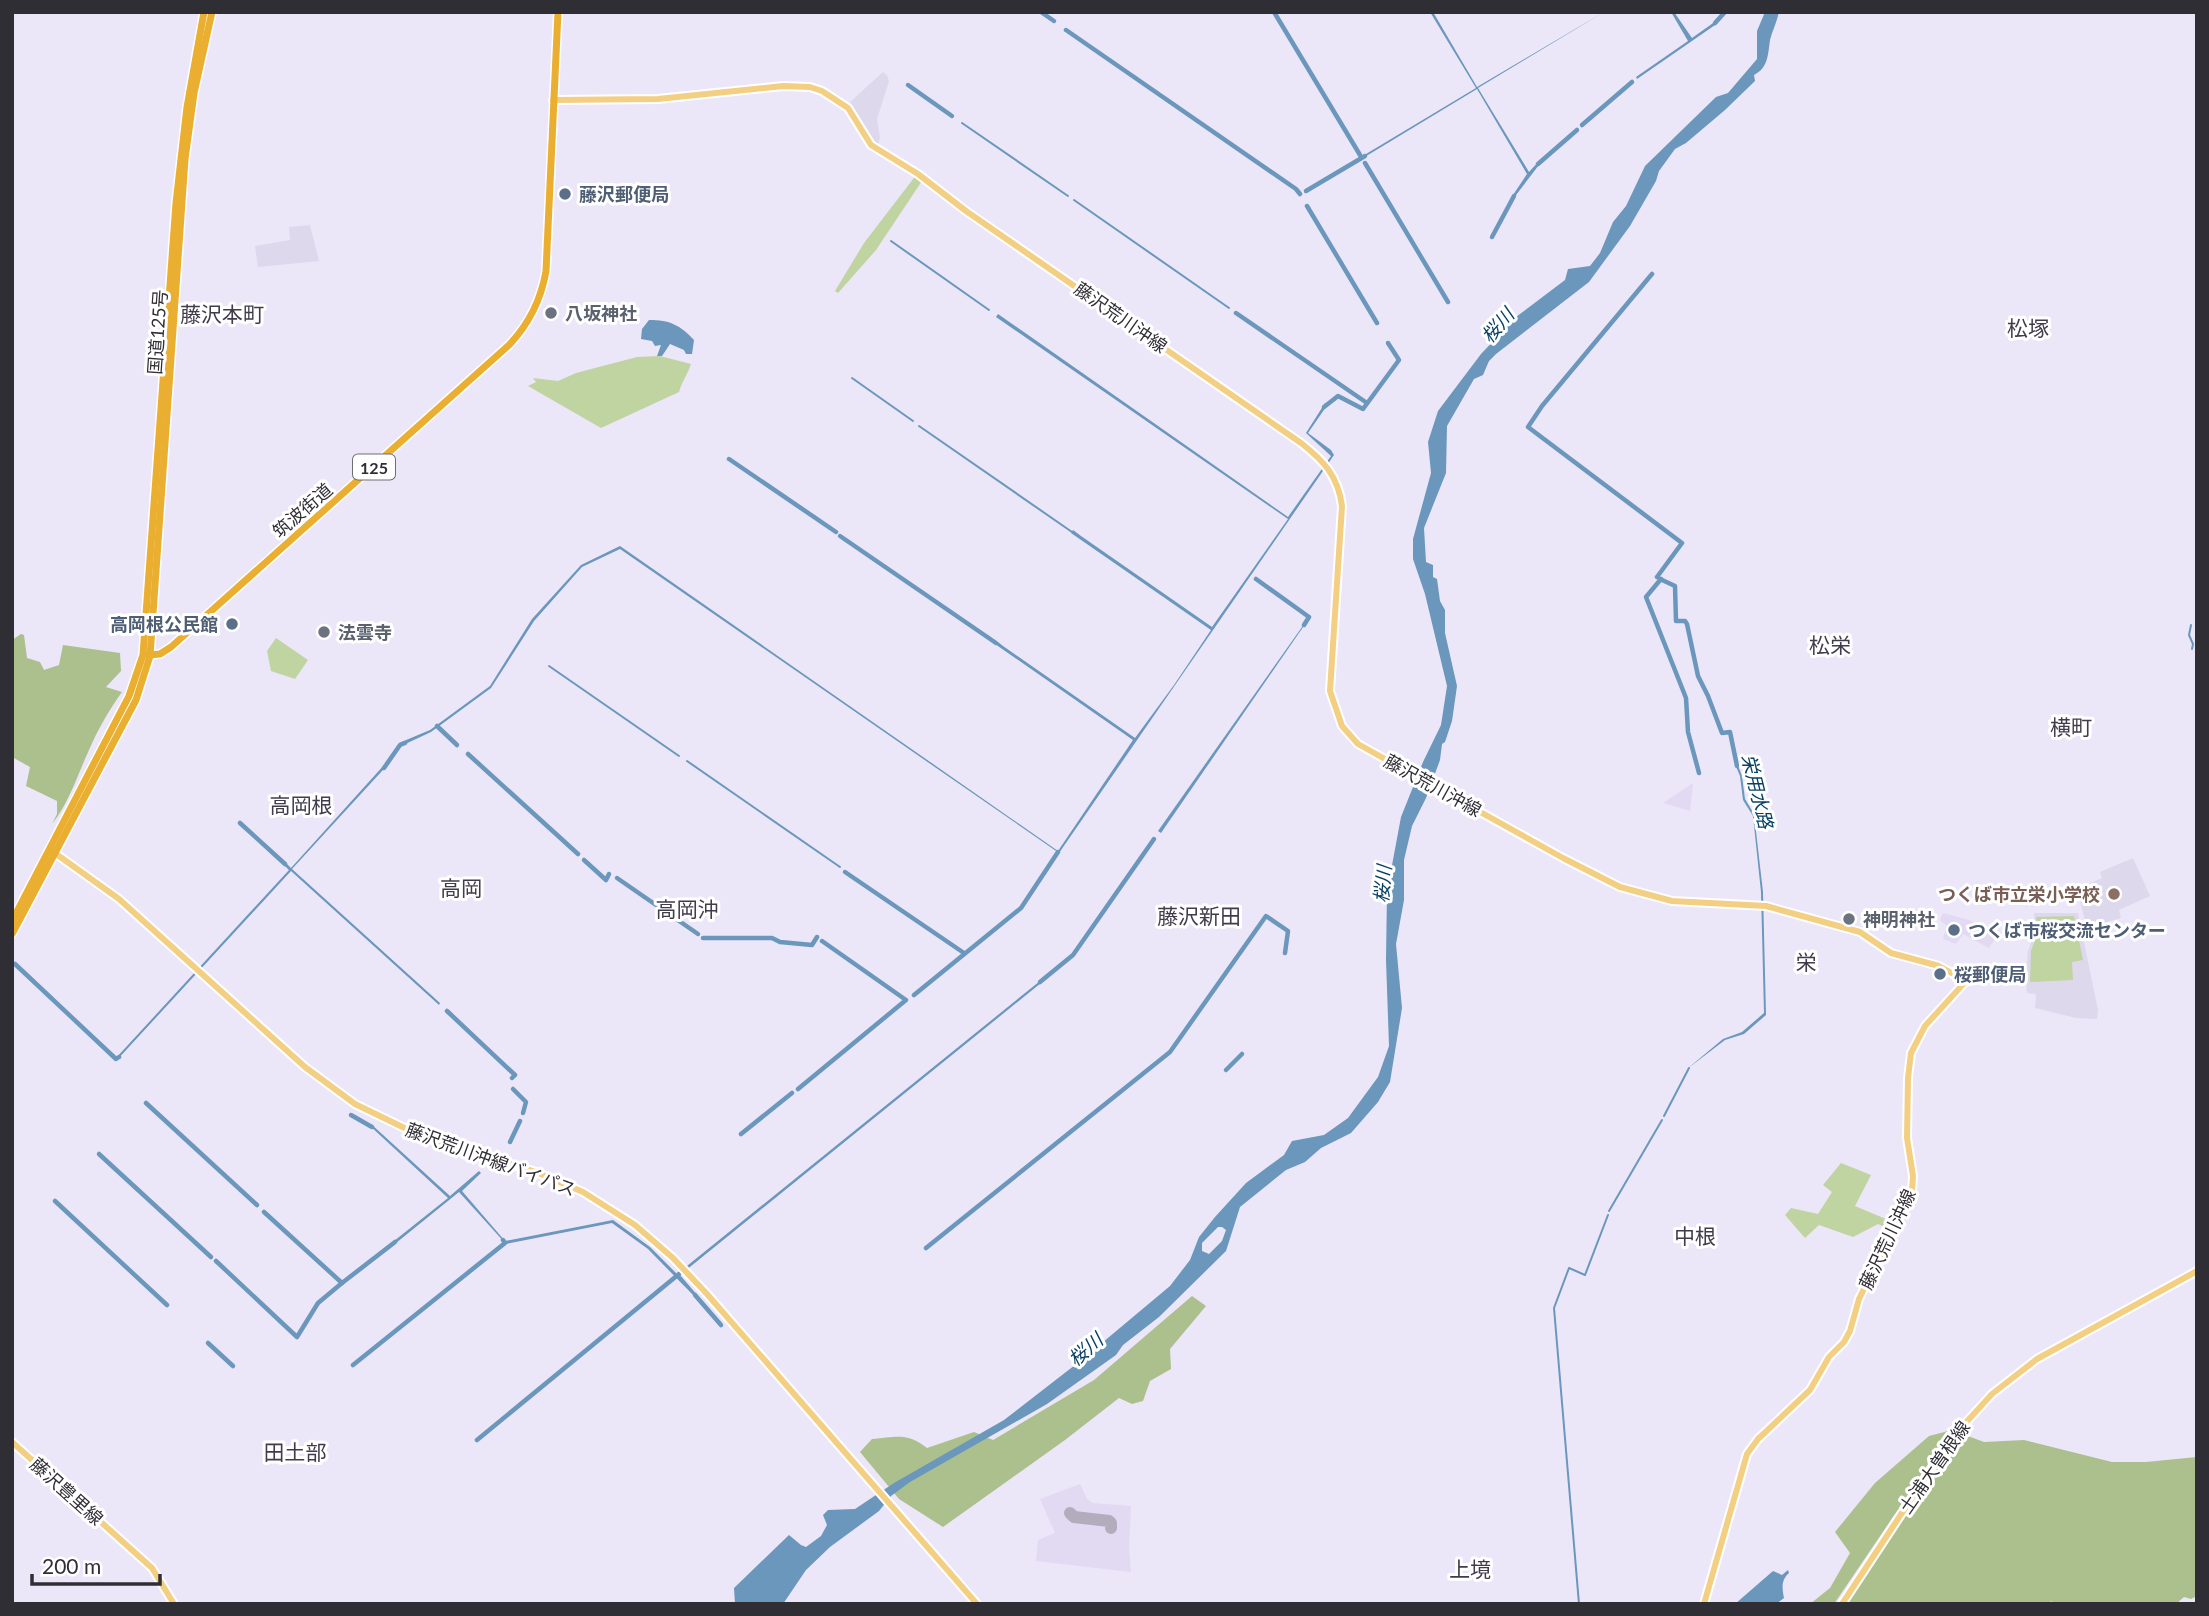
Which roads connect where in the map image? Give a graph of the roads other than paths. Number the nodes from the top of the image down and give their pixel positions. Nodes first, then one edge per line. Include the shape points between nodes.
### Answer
1 (205, 12) edge
2 (212, 12) edge
3 (558, 12) edge
4 (553, 100) junction
5 (147, 655) junction
6 (53, 851) junction
7 (12, 921) edge
8 (12, 934) edge
9 (2197, 1271) edge
10 (12, 1442) edge
11 (174, 1604) edge
12 (977, 1604) edge
13 (1704, 1604) edge
14 (1842, 1604) edge

1 - 5 highway, 国道125号 via 188,96 177,194
2 - 5 highway, 国道125号 via 185,159
3 - 4 highway, 筑波街道 / 125
4 - 5 highway, 筑波街道 / 125 via 545,271 541,294 523,329 172,647
4 - 13 main road, 藤沢荒川沖線 via 658,99 799,85 822,91 851,111 871,145 1310,450 1330,470 1342,506 1330,691 1349,735 1380,757 1620,887 1672,901 1766,906 1860,932 1891,953 1939,966 1966,981 1925,1026 1910,1053 1910,1195 1859,1299 1846,1339 1805,1397 1746,1454
5 - 6 highway via 136,700
6 - 7 highway
6 - 8 highway
6 - 12 main road, 藤沢荒川沖線バイパス via 119,899 305,1067 355,1104 419,1135 569,1186 635,1225 686,1271
9 - 14 main road, 土浦大曽根線 via 2038,1359 1992,1394 1950,1440
10 - 11 main road, 藤沢豊里線 via 152,1568

